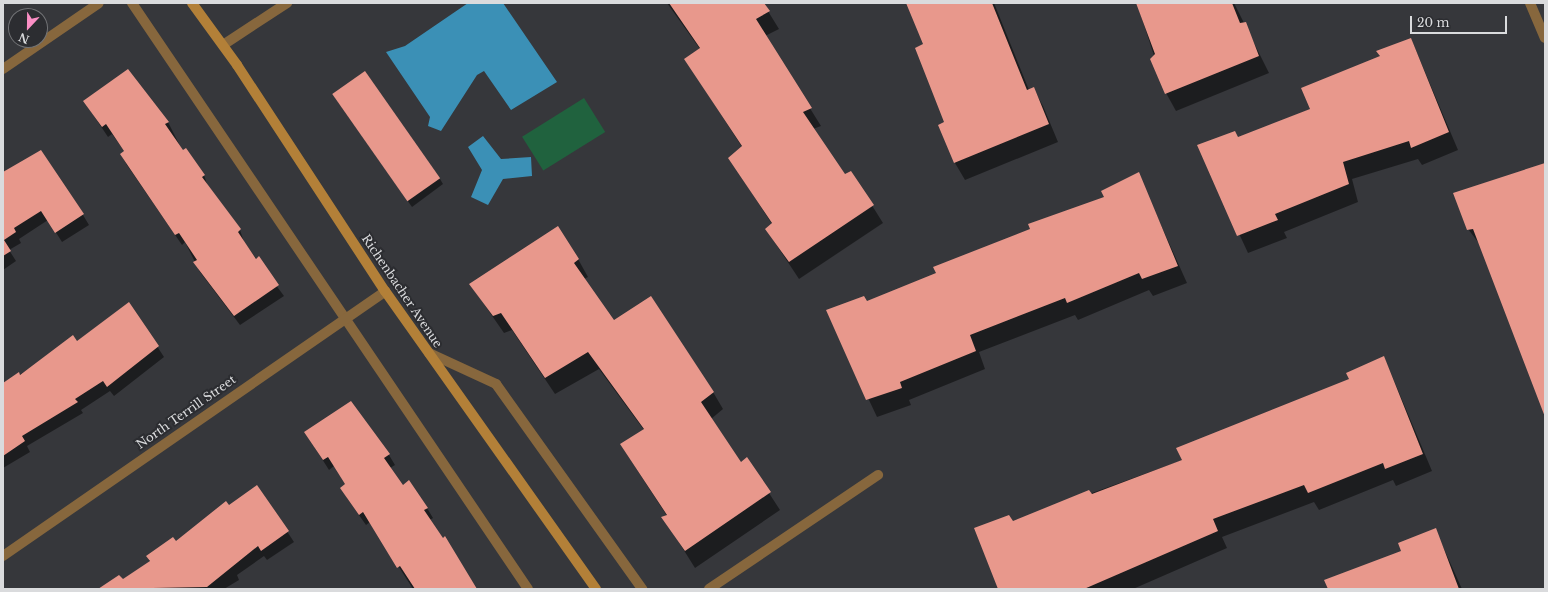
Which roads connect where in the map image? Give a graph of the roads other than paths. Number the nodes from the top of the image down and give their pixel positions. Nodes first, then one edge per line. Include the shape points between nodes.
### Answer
1 (99, 3) edge
2 (132, 3) edge
3 (192, 3) edge
4 (287, 3) edge
5 (1530, 3) edge
6 (1545, 38) edge
7 (223, 45) junction
8 (3, 69) edge
9 (385, 291) junction
10 (344, 318) junction
11 (429, 353) junction
12 (878, 475) dead end
13 (3, 556) edge
14 (528, 589) edge
15 (596, 589) edge
16 (642, 589) edge
17 (709, 589) edge

1 - 8 street
2 - 10 street
3 - 7 street, Richenbacher Avenue
4 - 7 street
5 - 6 street
7 - 9 street, Richenbacher Avenue
9 - 10 street, North Terrill Street
9 - 11 street, Richenbacher Avenue
10 - 13 street, North Terrill Street
10 - 14 street
11 - 15 street, Richenbacher Avenue
11 - 16 street via 496,384
12 - 17 street

